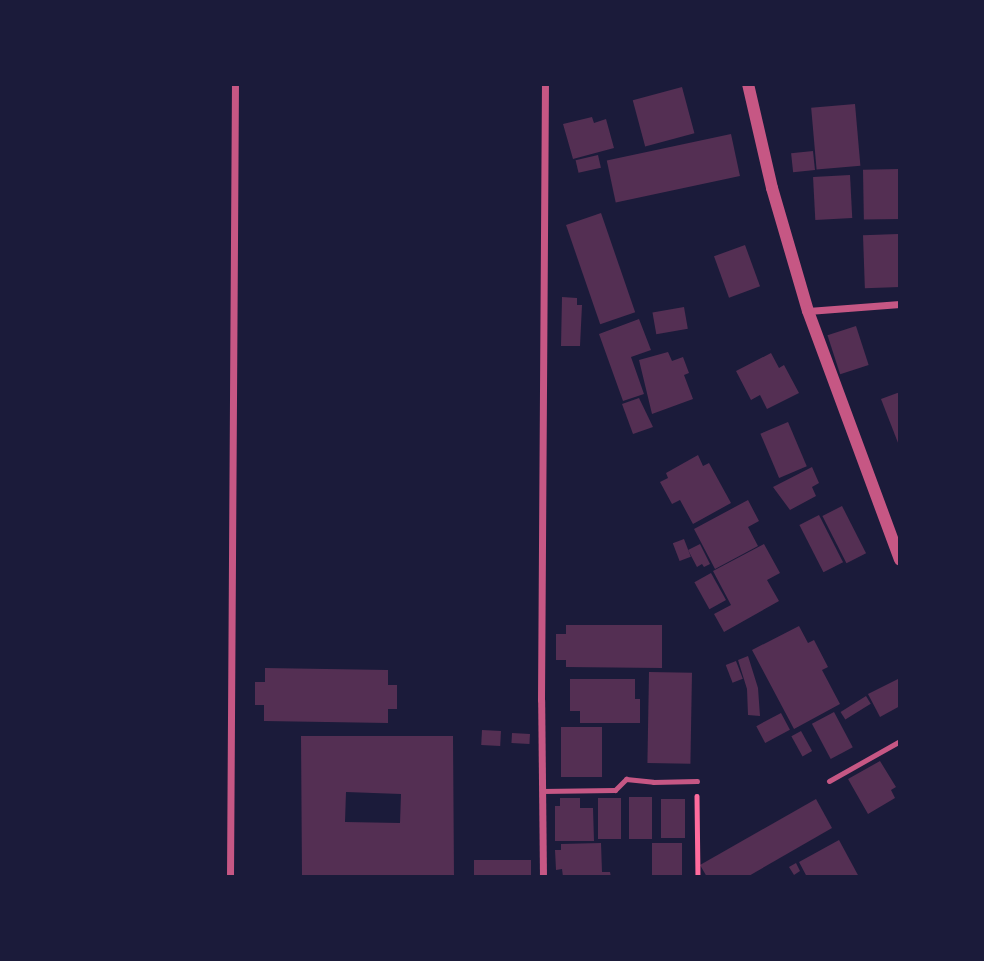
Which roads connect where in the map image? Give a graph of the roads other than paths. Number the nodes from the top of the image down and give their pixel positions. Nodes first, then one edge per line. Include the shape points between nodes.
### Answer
1 (235, 84) edge
2 (544, 84) edge
3 (748, 84) edge
4 (900, 304) edge
5 (808, 311) junction
6 (900, 560) edge
7 (900, 741) edge
8 (829, 780) dead end
9 (697, 781) road end
10 (542, 791) junction
11 (230, 877) edge
12 (543, 877) edge

1 - 11 street
2 - 10 street
3 - 5 street
4 - 5 street
5 - 6 street
7 - 8 lane
9 - 10 lane via 626,779 615,790
10 - 12 street

